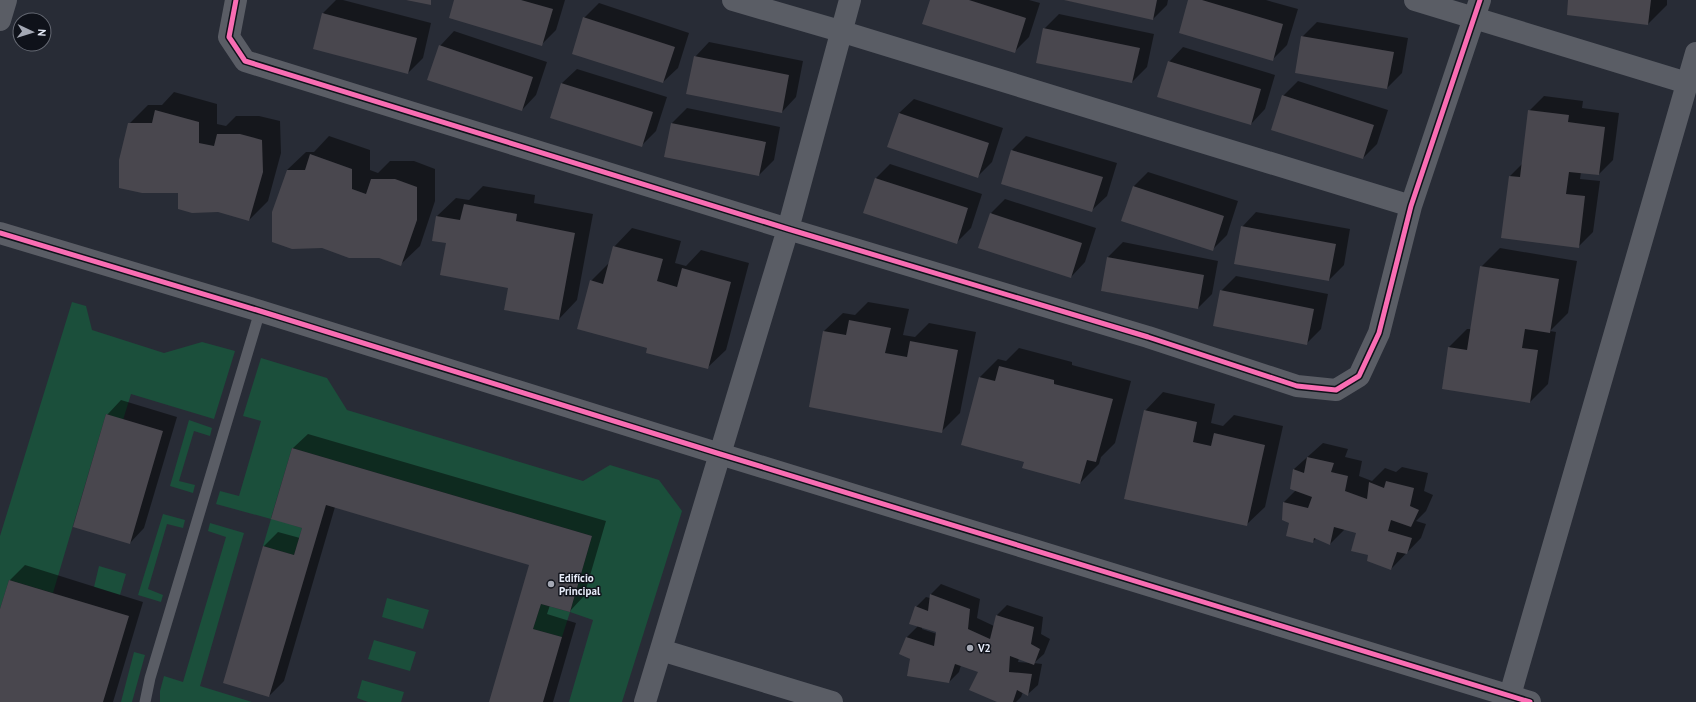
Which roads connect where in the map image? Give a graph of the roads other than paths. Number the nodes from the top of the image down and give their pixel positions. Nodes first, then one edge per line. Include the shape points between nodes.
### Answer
1 (6, 0) edge
2 (236, 0) edge
3 (733, 0) edge
4 (850, 0) edge
5 (1415, 0) edge
6 (1477, 9) edge
7 (0, 20) edge
8 (840, 31) junction
9 (1696, 53) edge
10 (1687, 84) junction
11 (1411, 206) junction
12 (788, 229) junction
13 (0, 233) edge
14 (260, 310) junction
15 (720, 454) junction
16 (661, 650) junction
17 (1516, 700) edge
18 (145, 702) edge
19 (645, 702) edge
20 (832, 702) edge

1 - 7 street
2 - 12 street via 229,37 245,62
3 - 8 street
4 - 8 street
5 - 6 street
6 - 10 street
6 - 11 street
8 - 11 street
8 - 12 street
9 - 10 street
10 - 17 street
11 - 12 street via 1379,333 1359,376 1336,390 1297,386 1148,337
12 - 15 street
13 - 14 street
14 - 15 street
14 - 18 lane
15 - 16 street
15 - 17 street
16 - 19 street
16 - 20 street

